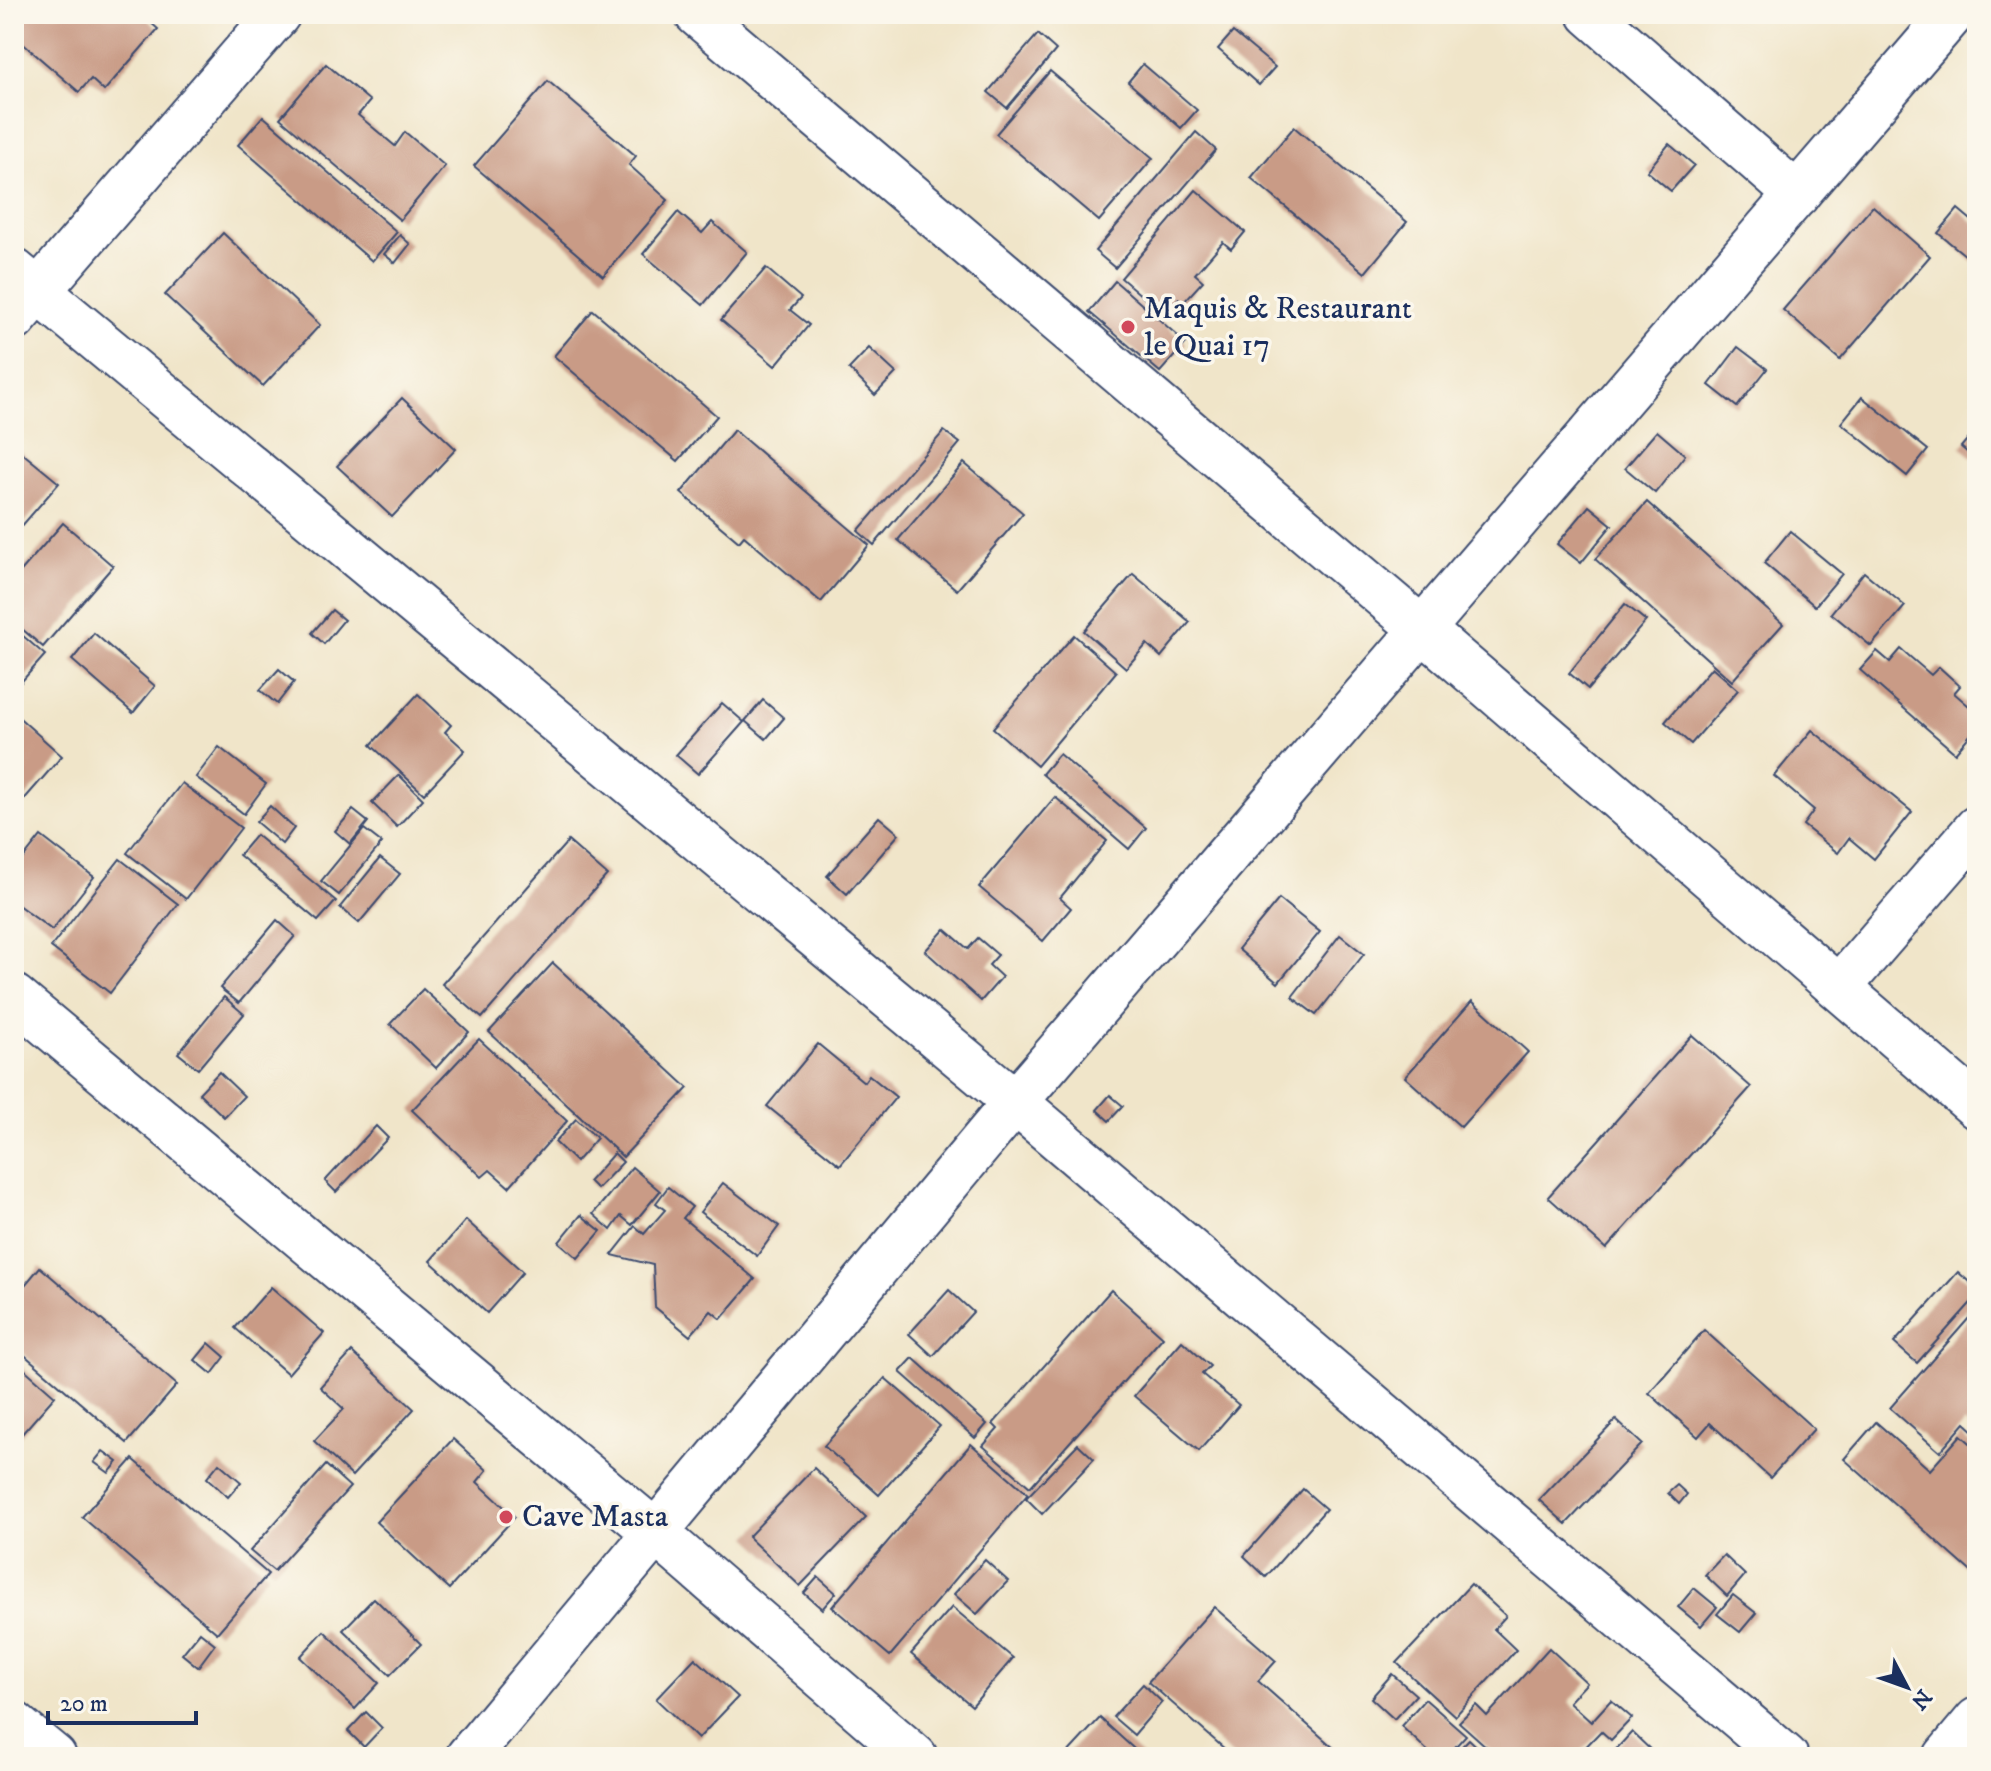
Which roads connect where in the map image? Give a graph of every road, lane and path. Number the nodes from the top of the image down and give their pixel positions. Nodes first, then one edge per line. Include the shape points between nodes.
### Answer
1 (278, 14) edge
2 (697, 14) edge
3 (1590, 14) edge
4 (1952, 14) edge
5 (1797, 195) junction
6 (22, 294) edge
7 (1423, 630) junction
8 (1977, 828) edge
9 (1840, 986) junction
10 (14, 997) edge
11 (1015, 1102) junction
12 (1977, 1107) edge
13 (656, 1533) junction
14 (1977, 1720) edge
15 (14, 1724) edge
16 (54, 1757) edge
17 (468, 1757) edge
18 (915, 1757) edge
19 (1786, 1757) edge
20 (1946, 1757) edge

1 - 6 street
2 - 7 street
3 - 5 street
4 - 5 street
5 - 7 street
6 - 11 street
7 - 9 street
7 - 11 street
8 - 9 street
9 - 12 street
10 - 13 street
11 - 13 street
11 - 19 street
13 - 17 street
13 - 18 street
14 - 20 street
15 - 16 street

